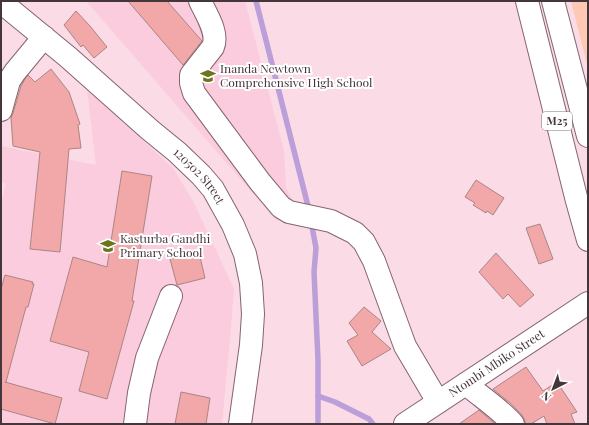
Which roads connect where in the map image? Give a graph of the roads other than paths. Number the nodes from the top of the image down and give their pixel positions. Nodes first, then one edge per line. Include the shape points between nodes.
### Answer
1 (200, 1) edge
2 (527, 1) edge
3 (553, 1) edge
4 (1, 2) edge
5 (44, 37) junction
6 (1, 110) edge
7 (588, 136) edge
8 (588, 240) edge
9 (171, 296) dead end
10 (588, 303) edge
11 (466, 384) junction
12 (438, 402) junction
13 (135, 424) edge
14 (240, 424) edge
15 (405, 424) edge
16 (513, 424) edge

1 - 12 street via 214,30 215,42 191,75 194,93 281,207 289,212 331,221 354,233 364,242 374,261 405,346
2 - 8 street, M25
3 - 7 street, M25
4 - 5 street, 120502 Street
5 - 6 street via 9,82
5 - 14 street, 120502 Street via 201,175 213,189 233,225 245,254 251,283 253,314
9 - 13 street via 147,358
10 - 11 street, Ntombi Mbiko Street
11 - 12 street, Ntombi Mbiko Street
11 - 16 street
12 - 15 street, Ntombi Mbiko Street

